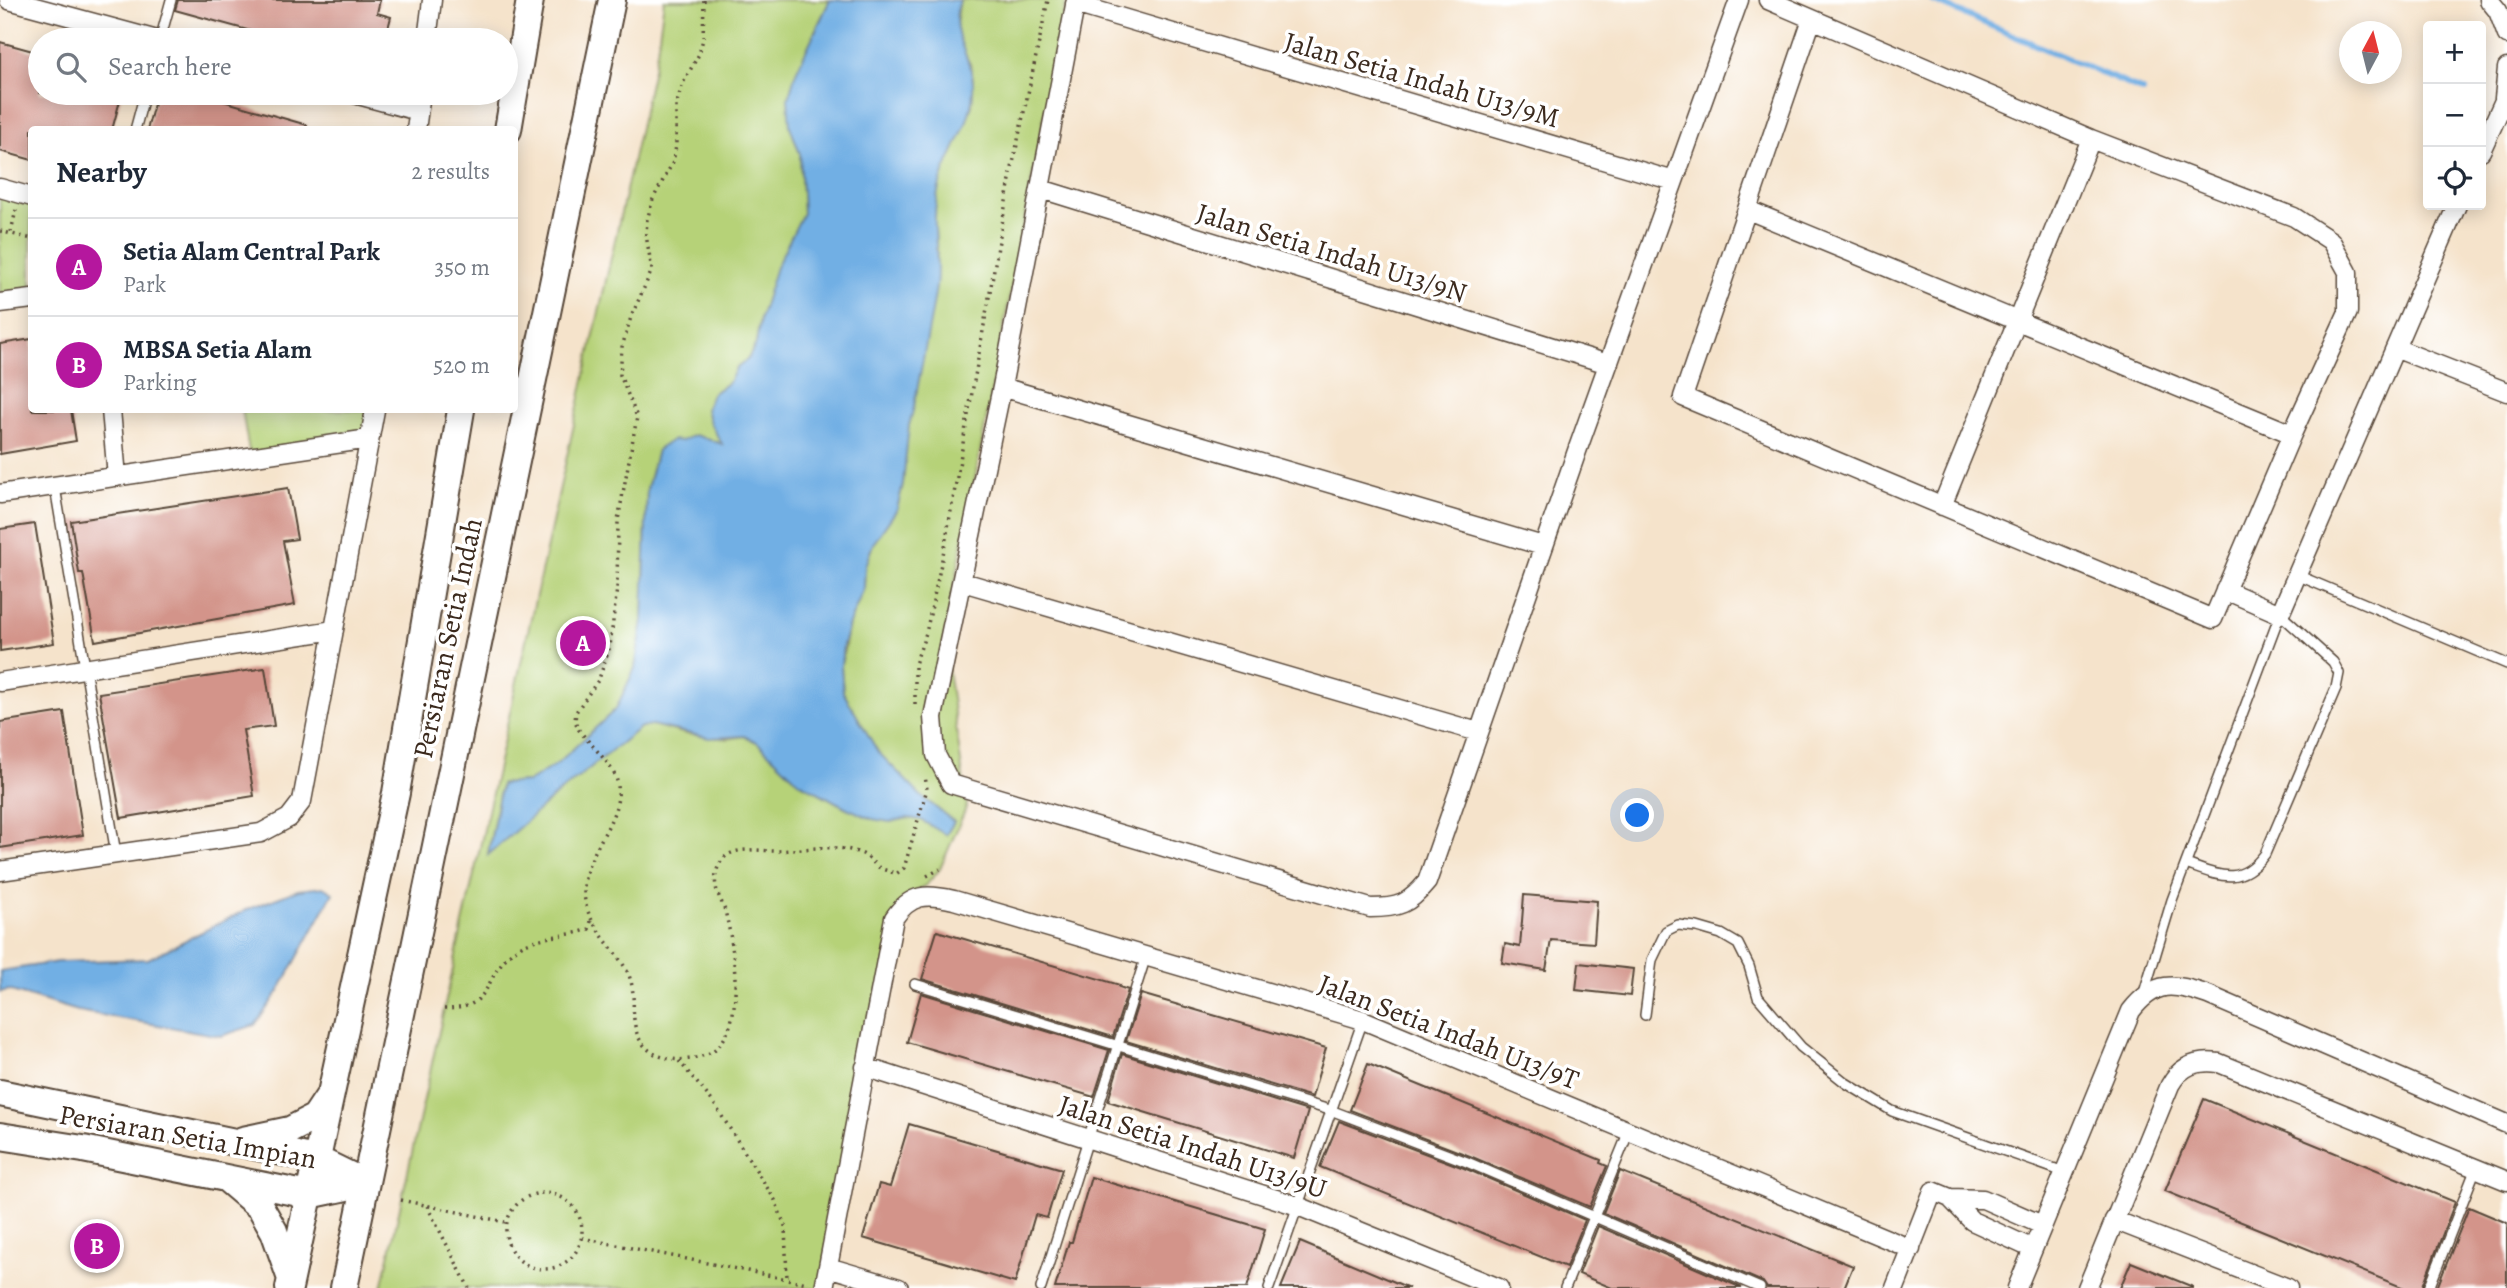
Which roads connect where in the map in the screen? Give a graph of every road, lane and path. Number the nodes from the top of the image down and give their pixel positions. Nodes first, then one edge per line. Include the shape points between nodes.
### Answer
1 (9, 0) edge
2 (171, 0) edge
3 (432, 0) edge
4 (530, 0) edge
5 (612, 0) edge
6 (705, 0) edge
7 (1048, 0) edge
8 (1739, 0) edge
9 (1768, 0) edge
10 (2489, 0) edge
11 (1076, 2) edge
12 (1812, 19) junction
13 (113, 28) edge
14 (162, 28) edge
15 (428, 28) edge
16 (2507, 35) edge
17 (2507, 68) edge
18 (518, 71) edge
19 (2506, 96) edge
20 (142, 105) edge
21 (396, 105) edge
22 (419, 105) edge
23 (512, 105) edge
24 (418, 111) junction
25 (136, 126) edge
26 (416, 126) edge
27 (509, 126) edge
28 (2091, 139) junction
29 (2483, 147) edge
30 (1674, 181) junction
31 (0, 188) edge
32 (1041, 189) junction
33 (28, 196) edge
34 (1748, 210) junction
35 (2456, 210) edge
36 (0, 231) edge
37 (28, 238) edge
38 (28, 300) edge
39 (0, 303) edge
40 (2017, 322) junction
41 (2395, 348) junction
42 (1608, 364) junction
43 (1002, 387) junction
44 (2507, 392) edge
45 (111, 413) edge
46 (374, 413) edge
47 (460, 413) edge
48 (2292, 434) junction
49 (369, 439) junction
50 (117, 477) junction
51 (55, 486) junction
52 (0, 494) edge
53 (1942, 506) junction
54 (1543, 546) junction
55 (2297, 575) junction
56 (963, 582) junction
57 (2225, 590) junction
58 (2280, 614) junction
59 (334, 631) junction
60 (2507, 664) edge
61 (86, 670) junction
62 (0, 682) edge
63 (915, 709) dead end
64 (1478, 732) junction
65 (923, 769) dead end
66 (116, 854) junction
67 (2186, 864) junction
68 (0, 871) edge
69 (591, 919) junction
70 (1146, 956) junction
71 (915, 984) dead end
72 (2143, 996) junction
73 (444, 1009) dead end
74 (1645, 1015) dead end
75 (1363, 1020) junction
76 (1118, 1045) junction
77 (679, 1061) junction
78 (865, 1068) junction
79 (0, 1093) edge
80 (330, 1093) junction
81 (1333, 1111) junction
82 (2507, 1124) edge
83 (1630, 1130) junction
84 (0, 1136) edge
85 (1088, 1138) junction
86 (231, 1142) junction
87 (316, 1159) junction
88 (2476, 1168) junction
89 (2064, 1172) junction
90 (225, 1178) junction
91 (2507, 1181) edge
92 (365, 1183) junction
93 (309, 1195) junction
94 (1950, 1198) junction
95 (401, 1200) dead end
96 (427, 1206) junction
97 (1298, 1206) junction
98 (1594, 1216) junction
99 (2114, 1220) junction
100 (506, 1222) junction
101 (2042, 1225) junction
102 (582, 1238) junction
103 (1911, 1249) junction
104 (2033, 1249) junction
105 (828, 1267) junction
106 (787, 1279) junction
107 (290, 1284) edge
108 (824, 1287) edge
109 (344, 1288) edge
110 (469, 1288) edge
111 (899, 1288) edge
112 (1041, 1288) edge
113 (1269, 1288) edge
114 (1499, 1288) edge
115 (1565, 1288) edge
116 (1760, 1288) edge
117 (1895, 1288) edge
118 (2017, 1288) edge
119 (2087, 1288) edge
120 (2288, 1288) edge
121 (2429, 1288) edge

1 - 13 street
2 - 14 lane
3 - 15 street
4 - 18 street
5 - 92 street, Persiaran Setia Indah
6 - 69 path via 699,54 676,105 673,162 647,220 652,270 622,346 620,375 637,417 618,520 610,646 599,679 576,712 579,730 617,780 612,816 589,864 584,886
7 - 63 path via 1012,168 944,550 915,664
8 - 30 street
9 - 12 street
10 - 16 street
11 - 30 street, Jalan Setia Indah U13/9M
11 - 32 street
12 - 28 street
12 - 34 street
17 - 19 street
19 - 29 street
20 - 25 lane
21 - 24 street
22 - 24 street
23 - 27 street
24 - 26 street
28 - 40 street
28 - 48 street via 2294,217 2330,241 2347,272 2348,312
30 - 42 street
31 - 33 street
32 - 42 street, Jalan Setia Indah U13/9N
32 - 43 street
34 - 40 street
34 - 53 street via 1683,397
35 - 41 street
36 - 37 path
38 - 39 street
40 - 48 street
40 - 53 street
41 - 44 street
41 - 55 street
42 - 54 street
43 - 54 street
43 - 56 street
45 - 50 street
46 - 49 street
47 - 80 street, Persiaran Setia Indah via 396,793
48 - 57 street
49 - 50 street
49 - 59 street
50 - 51 street
51 - 52 street
51 - 61 lane
53 - 57 street via 2213,619
54 - 64 street
55 - 58 street
55 - 60 lane
56 - 64 street
56 - 64 street via 933,717 936,755 951,784 1370,908 1392,908 1414,899 1427,882
57 - 58 street
58 - 67 lane
58 - 67 lane via 2333,662 2339,673 2336,688 2266,854 2254,869 2223,877
59 - 61 street
59 - 66 street via 302,801 289,818 261,833
61 - 62 street
61 - 66 lane
65 - 77 path via 928,789 904,867 896,874 879,868 863,853 845,849 744,850 725,857 715,873 731,938 735,993 731,1024 725,1041 710,1053
66 - 68 street
67 - 72 lane
69 - 73 path via 589,929 517,948 476,1003 463,1009
69 - 77 path via 634,986 638,1037 666,1059
70 - 75 street, Jalan Setia Indah U13/9T
70 - 76 lane
70 - 78 street, Jalan Setia Indah U13/9T via 954,900 933,895 915,898 894,918
71 - 76 lane
72 - 82 street via 2162,986 2196,991
72 - 89 street via 2131,1011
74 - 89 lane via 1652,960 1666,930 1678,925 1721,934 1738,944 1758,997 1801,1047 1846,1083 1892,1111
75 - 81 lane
75 - 83 street, Jalan Setia Indah U13/9T
76 - 81 lane
76 - 85 lane
77 - 106 path via 713,1102 775,1200 785,1226
78 - 85 street, Jalan Setia Indah U13/9U
78 - 105 street, Jalan Setia Indah U13/9T
79 - 86 street, Persiaran Setia Impian
80 - 86 street via 315,1117 290,1130
80 - 87 street, Persiaran Setia Indah
81 - 97 lane
81 - 98 lane
83 - 98 lane
83 - 103 street, Jalan Setia Indah U13/9T
84 - 90 street, Persiaran Setia Impian
85 - 97 street, Jalan Setia Indah U13/9U
85 - 112 lane
86 - 87 street, Persiaran Setia Impian
87 - 92 street, Persiaran Setia Impian
87 - 93 street, Persiaran Setia Indah
88 - 91 street
88 - 99 street via 2206,1061 2176,1074
88 - 121 lane
89 - 101 street
90 - 93 street, Persiaran Setia Impian
90 - 107 street via 261,1208 274,1231
92 - 93 street, Persiaran Setia Impian
92 - 109 street, Persiaran Setia Indah
93 - 107 street, Persiaran Setia Indah
94 - 101 street via 1983,1199
94 - 103 street via 1933,1191
94 - 104 street via 1972,1221
95 - 96 path
96 - 100 path
96 - 110 path
97 - 113 lane
97 - 114 street, Jalan Setia Indah U13/9U
98 - 115 lane
98 - 116 lane
99 - 119 street
99 - 120 street
100 - 102 path via 515,1204 532,1194 552,1193 570,1202 581,1218
100 - 102 path via 507,1242 517,1259 536,1269 556,1268 573,1256
101 - 104 street
102 - 106 path
103 - 117 street
104 - 118 street
105 - 108 street, Jalan Setia Indah U13/9T
105 - 111 street
106 - 108 path

